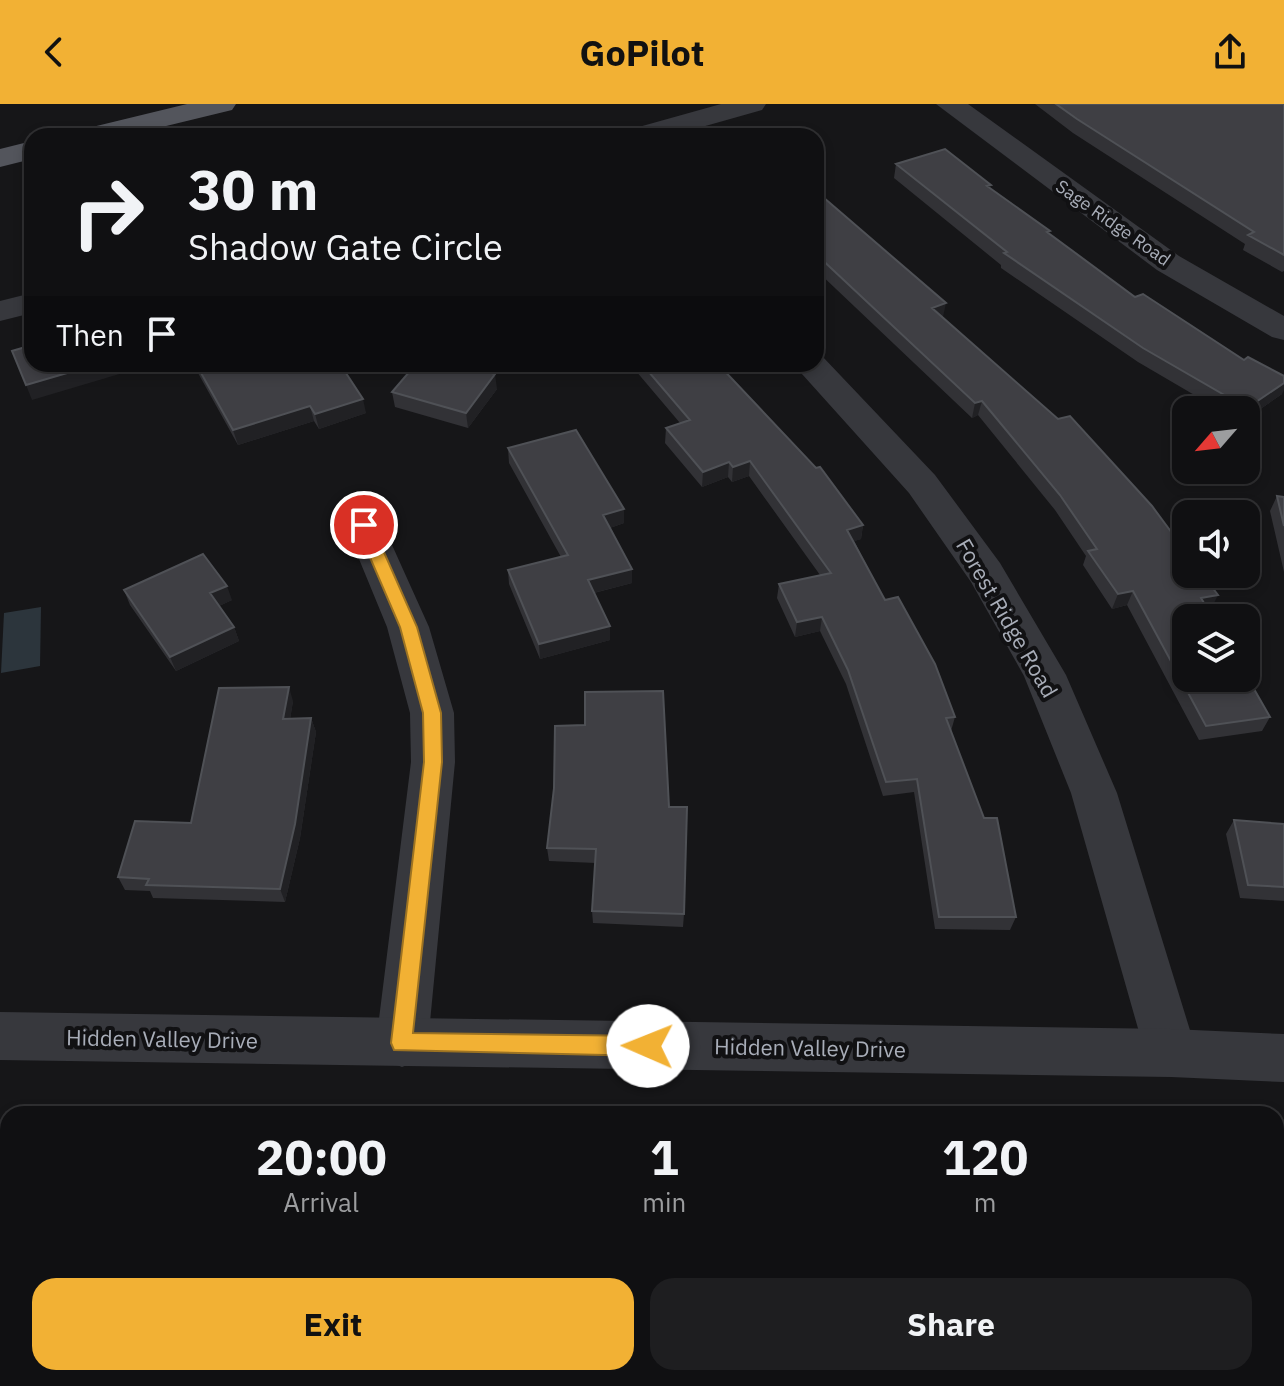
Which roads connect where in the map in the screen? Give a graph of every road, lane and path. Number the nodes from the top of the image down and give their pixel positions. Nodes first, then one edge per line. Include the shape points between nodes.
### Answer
1 (222, 104) edge
2 (752, 104) edge
3 (950, 104) edge
4 (123, 128) edge
5 (666, 128) edge
6 (24, 152) edge
7 (0, 158) edge
8 (24, 305) edge
9 (0, 311) edge
10 (1284, 330) edge
11 (817, 372) edge
12 (364, 525) dead end
13 (0, 1036) edge
14 (402, 1043) junction
15 (1171, 1053) junction
16 (1284, 1058) edge

1 - 4 main road
2 - 5 street
3 - 10 street, Sage Ridge Road via 1168,263
6 - 7 main road
8 - 9 street
11 - 15 street, Forest Ridge Road via 922,484 986,573 1045,675 1094,793
12 - 14 street via 408,627 432,713 433,762
13 - 14 street, Hidden Valley Drive
14 - 15 street, Hidden Valley Drive
15 - 16 street, Hidden Valley Drive

